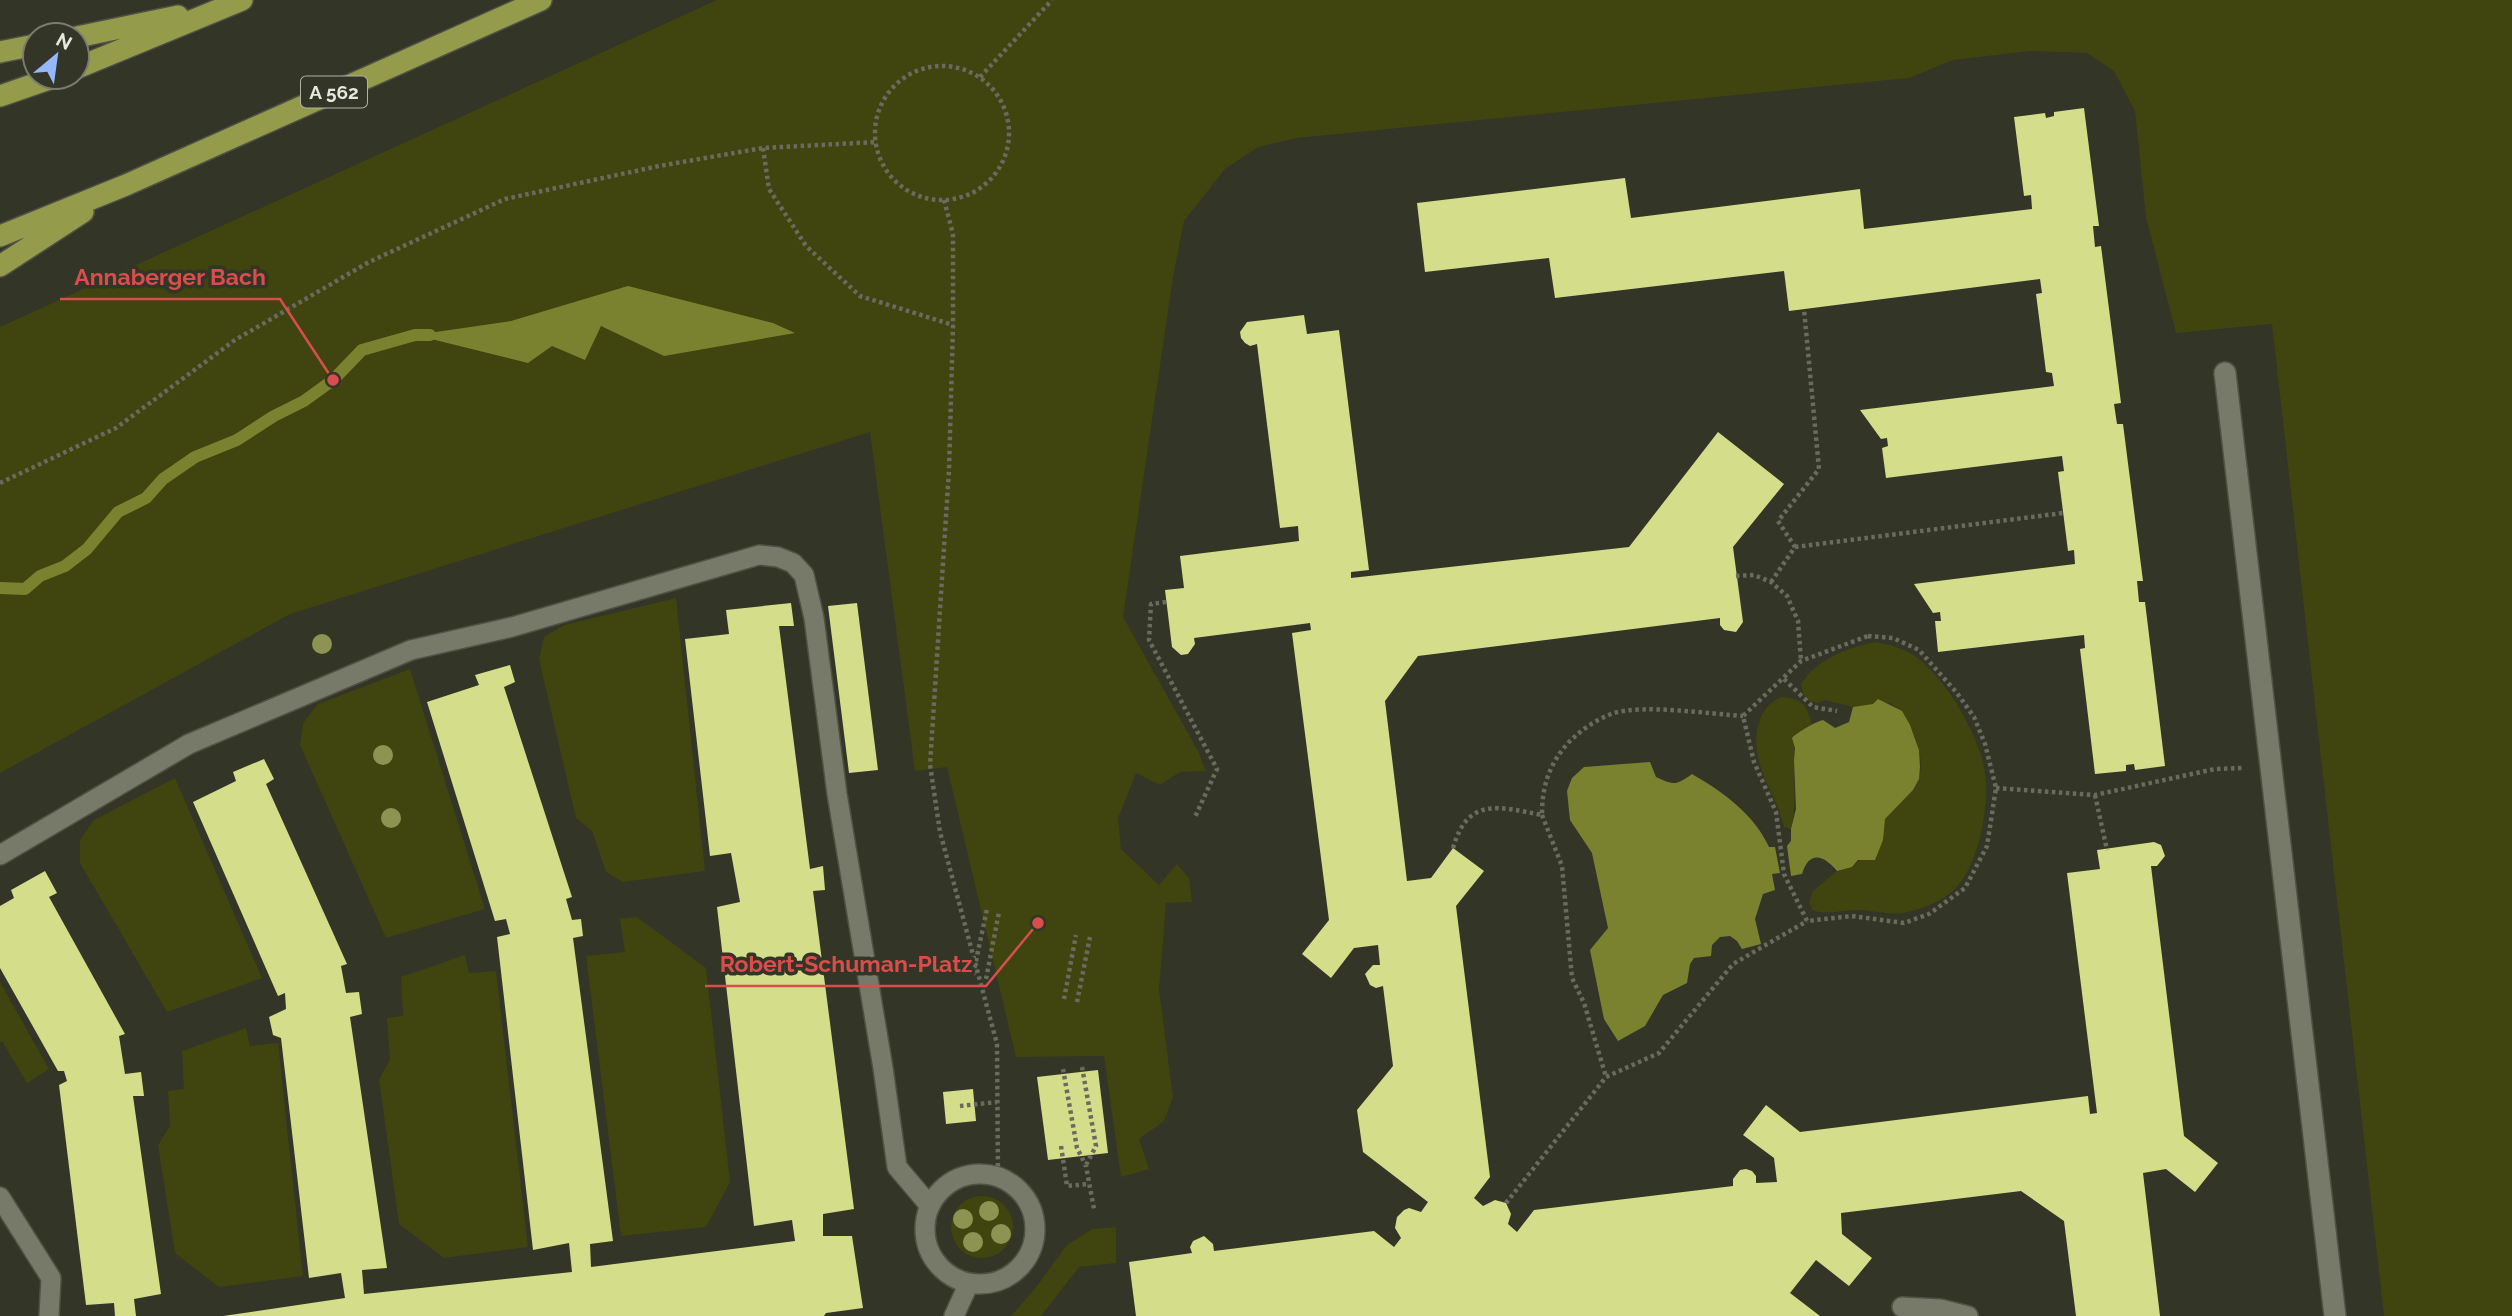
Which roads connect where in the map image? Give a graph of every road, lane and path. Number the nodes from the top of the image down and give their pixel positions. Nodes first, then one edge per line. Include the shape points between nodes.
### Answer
1 (541, 0) edge
2 (1052, 0) edge
3 (235, 3) edge
4 (91, 34) edge
5 (21, 48) edge
6 (0, 52) edge
7 (91, 62) edge
8 (980, 77) junction
9 (21, 89) edge
10 (0, 96) edge
11 (876, 142) junction
12 (763, 148) junction
13 (126, 185) junction
14 (944, 200) junction
15 (0, 236) edge
16 (0, 266) edge
17 (1804, 309) dead end
18 (953, 325) junction
19 (2225, 373) dead end
20 (0, 483) edge
21 (2063, 513) dead end
22 (1795, 547) junction
23 (1736, 576) dead end
24 (1771, 582) junction
25 (1166, 602) dead end
26 (1801, 661) junction
27 (1784, 679) junction
28 (1837, 711) dead end
29 (1743, 716) junction
30 (2271, 766) junction
31 (1996, 788) junction
32 (2095, 794) junction
33 (1542, 815) junction
34 (1195, 817) dead end
35 (1453, 848) dead end
36 (2107, 850) dead end
37 (0, 855) edge
38 (987, 909) dead end
39 (999, 912) dead end
40 (1807, 921) junction
41 (1076, 935) dead end
42 (1090, 937) dead end
43 (973, 975) dead end
44 (986, 979) dead end
45 (1064, 999) dead end
46 (1077, 1002) dead end
47 (1082, 1067) dead end
48 (1063, 1069) dead end
49 (1606, 1077) junction
50 (997, 1102) junction
51 (960, 1106) dead end
52 (1061, 1146) dead end
53 (1086, 1166) junction
54 (998, 1177) junction
55 (1088, 1184) junction
56 (0, 1197) edge
57 (1506, 1203) dead end
58 (930, 1206) junction
59 (1094, 1209) dead end
60 (969, 1283) junction
61 (1902, 1307) dead end
62 (49, 1316) edge
63 (954, 1316) edge
64 (1968, 1316) edge
65 (2336, 1316) edge

1 - 13 highway, A 562
2 - 8 path
3 - 4 highway
3 - 7 highway
5 - 6 highway
8 - 11 path via 943,66 913,72 884,99 875,127
8 - 14 path via 1002,104 1008,125 1007,148 989,180 967,195
9 - 10 highway
11 - 12 path
11 - 14 path via 883,164 902,187
12 - 18 path via 769,190 806,246 860,296
12 - 20 path via 505,199 369,262 235,340 116,428
13 - 15 highway, A 562
13 - 16 highway
14 - 18 path via 953,234
17 - 22 path via 1819,469 1778,521
18 - 50 path via 949,470 930,765 940,832 997,1044
19 - 30 street
21 - 22 path
22 - 24 path
23 - 24 path via 1754,575
24 - 26 path via 1787,596 1798,621
25 - 34 path via 1151,604 1149,640 1217,769
26 - 27 path
26 - 31 path via 1868,636 1893,638 1919,650 1974,717
27 - 28 path via 1813,707
27 - 29 path
29 - 33 path via 1643,709 1615,713 1581,729 1558,754 1542,790
29 - 40 path via 1754,762 1776,812 1784,874
30 - 32 path via 2215,769
30 - 65 street
31 - 32 path
31 - 40 path via 1987,846 1965,888 1930,914 1905,923 1852,916
32 - 36 path
33 - 35 path via 1495,806 1464,823
33 - 49 path via 1562,866 1572,978
37 - 58 lane via 189,744 411,650 512,627 759,555 778,557 793,563 804,575 814,618 837,794 897,1167
38 - 43 path
39 - 44 path
40 - 49 path via 1733,964 1659,1053
41 - 45 path
42 - 46 path
47 - 53 path via 1096,1146
48 - 53 path via 1077,1148
49 - 57 path
50 - 51 path
50 - 54 path
52 - 55 path via 1067,1186
53 - 55 path
54 - 58 lane via 977,1173 957,1178
54 - 60 lane via 1014,1185 1026,1199 1035,1234 1020,1267 1005,1278
55 - 59 path
56 - 62 lane via 51,1278
58 - 60 lane via 927,1244 936,1262
60 - 63 lane
61 - 64 lane

